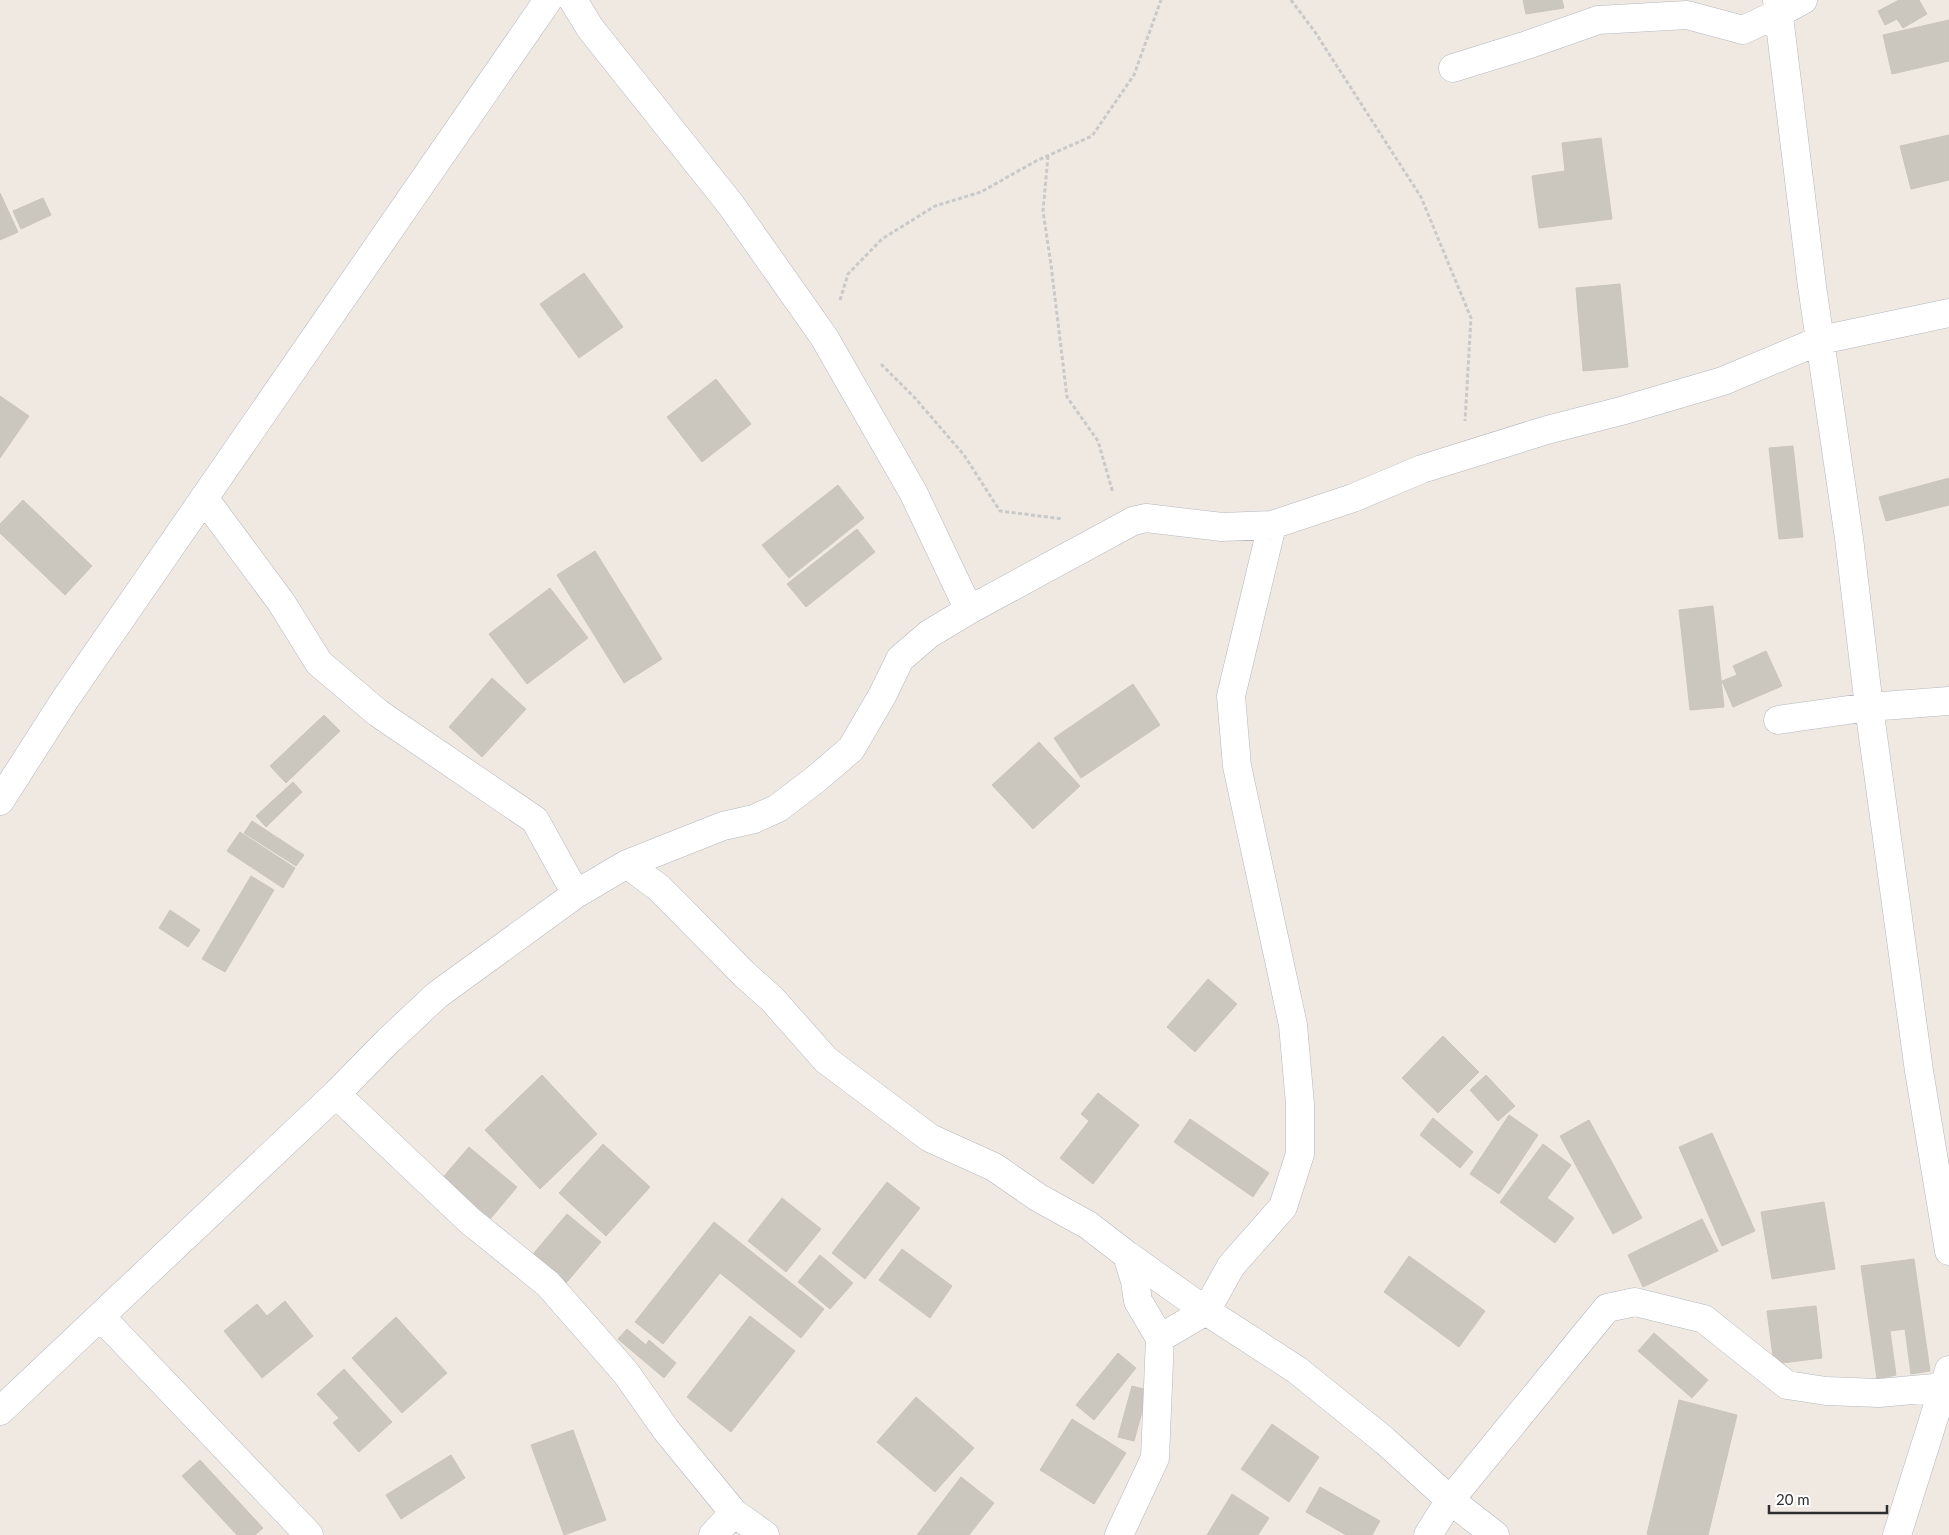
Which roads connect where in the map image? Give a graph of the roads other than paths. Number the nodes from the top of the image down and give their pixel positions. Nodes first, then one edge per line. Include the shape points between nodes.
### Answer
1 (548, 0) edge
2 (573, 0) edge
3 (1803, 0) edge
4 (1777, 7) edge
5 (1453, 68) dead end
6 (1949, 313) edge
7 (1821, 340) junction
8 (204, 498) junction
9 (1272, 525) junction
10 (969, 610) junction
11 (1949, 700) edge
12 (1869, 708) junction
13 (1778, 720) dead end
14 (0, 801) edge
15 (627, 864) junction
16 (576, 894) junction
17 (336, 1094) junction
18 (1949, 1250) edge
19 (1127, 1255) junction
20 (1206, 1312) junction
21 (101, 1317) junction
22 (1160, 1338) junction
23 (1948, 1382) edge
24 (0, 1411) edge
25 (1450, 1500) junction
26 (734, 1513) junction
27 (310, 1535) edge
28 (713, 1535) edge
29 (765, 1535) edge
30 (1119, 1535) edge
31 (1428, 1535) edge
32 (1494, 1535) edge
33 (1897, 1535) edge

1 - 8 street
2 - 10 street via 590,28 730,205 824,337 913,492
3 - 4 street
4 - 5 street via 1743,30 1687,14 1598,20
4 - 7 street
6 - 7 street
7 - 9 street via 1723,381 1422,469 1352,498
7 - 12 street
8 - 14 street via 64,701
8 - 16 street via 281,602 319,663 378,713 536,820
9 - 10 street via 1222,527 1146,518 1133,521
9 - 20 street via 1231,696 1237,766 1293,1026 1300,1104 1300,1154 1283,1207 1231,1266
10 - 15 street via 929,634 900,659 852,749 778,808 754,820 723,826
11 - 12 street
12 - 13 street
12 - 18 street via 1919,1071
15 - 16 street
15 - 19 street via 659,888 772,999 826,1060 930,1138 994,1167 1039,1198 1088,1225
16 - 17 street via 437,996
17 - 21 street
17 - 26 street via 469,1220 548,1284 626,1373 666,1430
19 - 20 street
19 - 22 street via 1138,1300
20 - 22 street
20 - 25 street via 1297,1370 1385,1441
21 - 24 street
21 - 27 street
22 - 30 street via 1155,1458
23 - 25 street via 1879,1393 1826,1391 1788,1385 1704,1319 1635,1302 1607,1308
23 - 33 street
25 - 31 street
25 - 32 street
26 - 28 street
26 - 29 street

